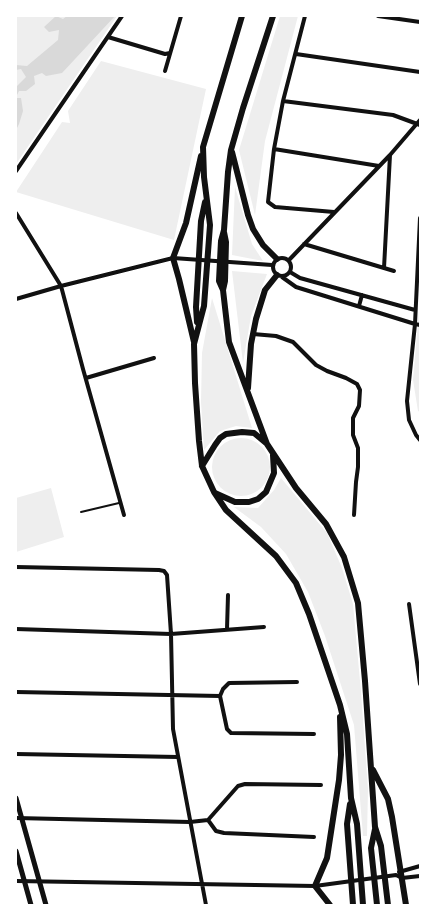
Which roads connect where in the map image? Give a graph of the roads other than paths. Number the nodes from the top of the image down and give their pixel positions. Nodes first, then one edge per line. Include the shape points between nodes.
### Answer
1 (122, 16) edge
2 (181, 16) edge
3 (242, 16) edge
4 (273, 16) edge
5 (306, 16) edge
6 (378, 16) edge
7 (420, 22) edge
8 (108, 37) junction
9 (170, 53) junction
10 (296, 54) junction
11 (165, 71) dead end
12 (420, 72) edge
13 (283, 101) junction
14 (419, 123) edge
15 (203, 147) junction
16 (231, 150) junction
17 (274, 150) junction
18 (390, 155) junction
19 (379, 166) junction
20 (16, 171) edge
21 (206, 199) junction
22 (334, 212) junction
23 (16, 213) edge
24 (420, 218) edge
25 (304, 244) junction
26 (173, 258) junction
27 (277, 259) junction
28 (288, 260) junction
29 (272, 266) junction
30 (384, 268) junction
31 (394, 271) dead end
32 (290, 272) junction
33 (279, 276) junction
34 (61, 286) junction
35 (362, 295) junction
36 (16, 299) edge
37 (359, 306) junction
38 (415, 310) junction
39 (415, 324) junction
40 (420, 324) edge
41 (198, 329) junction
42 (253, 334) junction
43 (194, 344) junction
44 (154, 358) dead end
45 (86, 378) junction
46 (248, 392) junction
47 (420, 440) edge
48 (267, 444) junction
49 (273, 454) junction
50 (202, 466) junction
51 (214, 492) junction
52 (121, 502) junction
53 (80, 512) dead end
54 (124, 515) dead end
55 (354, 516) dead end
56 (16, 567) edge
57 (228, 595) dead end
58 (409, 604) dead end
59 (264, 627) dead end
60 (16, 629) edge
61 (227, 629) junction
62 (170, 634) junction
63 (414, 640) junction
64 (420, 640) edge
65 (297, 682) dead end
66 (420, 684) edge
67 (16, 692) edge
68 (172, 695) junction
69 (220, 696) junction
70 (340, 705) junction
71 (314, 734) dead end
72 (16, 754) edge
73 (178, 757) junction
74 (372, 767) junction
75 (321, 785) dead end
76 (16, 798) edge
77 (351, 798) junction
78 (19, 818) edge
79 (208, 820) junction
80 (190, 822) junction
81 (376, 827) junction
82 (314, 837) dead end
83 (16, 851) edge
84 (420, 866) edge
85 (399, 875) junction
86 (420, 876) edge
87 (16, 881) edge
88 (24, 881) junction
89 (39, 881) junction
90 (203, 884) junction
91 (315, 886) junction
92 (31, 905) edge
93 (46, 905) edge
94 (206, 905) edge
95 (330, 905) edge
96 (353, 905) edge
97 (363, 905) edge
98 (377, 905) edge
99 (388, 905) edge
100 (406, 905) edge

1 - 8 street
2 - 9 street
3 - 15 main road
4 - 16 main road
5 - 10 street
6 - 7 street
8 - 9 street via 165,54
8 - 20 street
9 - 11 street
10 - 12 street
10 - 13 street
13 - 14 street via 393,115
13 - 17 street
14 - 18 street
15 - 21 main road
15 - 26 main road via 186,223
16 - 27 main road via 253,230
16 - 46 main road via 218,282 222,290 229,342
17 - 19 street
17 - 22 street via 268,202 275,207
18 - 19 street
18 - 30 street
19 - 22 street
21 - 41 main road via 196,307
21 - 41 main road via 210,225 209,256 204,306
22 - 25 street
23 - 34 street
24 - 38 street
25 - 28 street
25 - 30 street
26 - 29 street
26 - 34 street
26 - 43 main road
27 - 28 street
27 - 29 street
28 - 32 street
29 - 33 street
30 - 31 street
32 - 33 street
32 - 35 street via 300,278
33 - 37 street via 296,287
33 - 42 main road via 265,290
34 - 36 street
34 - 45 street
35 - 37 street
35 - 38 street
37 - 39 street
38 - 39 street
39 - 40 street
39 - 47 street via 408,401 409,420
41 - 43 main road
42 - 46 main road
42 - 55 street via 276,336 293,342 316,365 358,384 359,406 353,418 353,434 358,448
43 - 50 main road
44 - 45 street
45 - 52 street
46 - 48 main road
48 - 49 main road
48 - 50 main road via 254,433 226,434 220,438
49 - 51 main road via 274,473 266,492 258,499 235,502
49 - 74 main road via 296,488 326,524 344,557 358,603
50 - 51 main road
51 - 70 main road via 226,510 276,556 296,583
52 - 53 lane
52 - 54 street
56 - 62 street via 164,571 167,575
57 - 61 street
58 - 63 street
59 - 61 street
60 - 62 street
61 - 62 street
62 - 68 street
63 - 64 street
63 - 66 street
65 - 69 street via 229,683
67 - 68 street
68 - 69 street
68 - 73 street via 172,730
69 - 71 street via 228,730 232,733
70 - 77 main road via 347,734
70 - 91 main road via 339,780 327,858
72 - 73 street
73 - 80 street
74 - 81 main road
74 - 85 main road via 388,799 398,852
75 - 79 street via 238,786
76 - 78 street
77 - 96 main road via 347,824
77 - 97 main road via 357,824
78 - 80 street
78 - 89 street
79 - 80 street
79 - 82 street via 216,831 224,833
80 - 90 street
81 - 98 main road via 371,848
81 - 99 main road via 381,846
83 - 88 street
84 - 85 street
85 - 86 street
85 - 91 street
85 - 100 main road
87 - 88 street
88 - 89 street
88 - 92 street
89 - 90 street
89 - 93 street
90 - 91 street
90 - 94 street
91 - 95 main road

